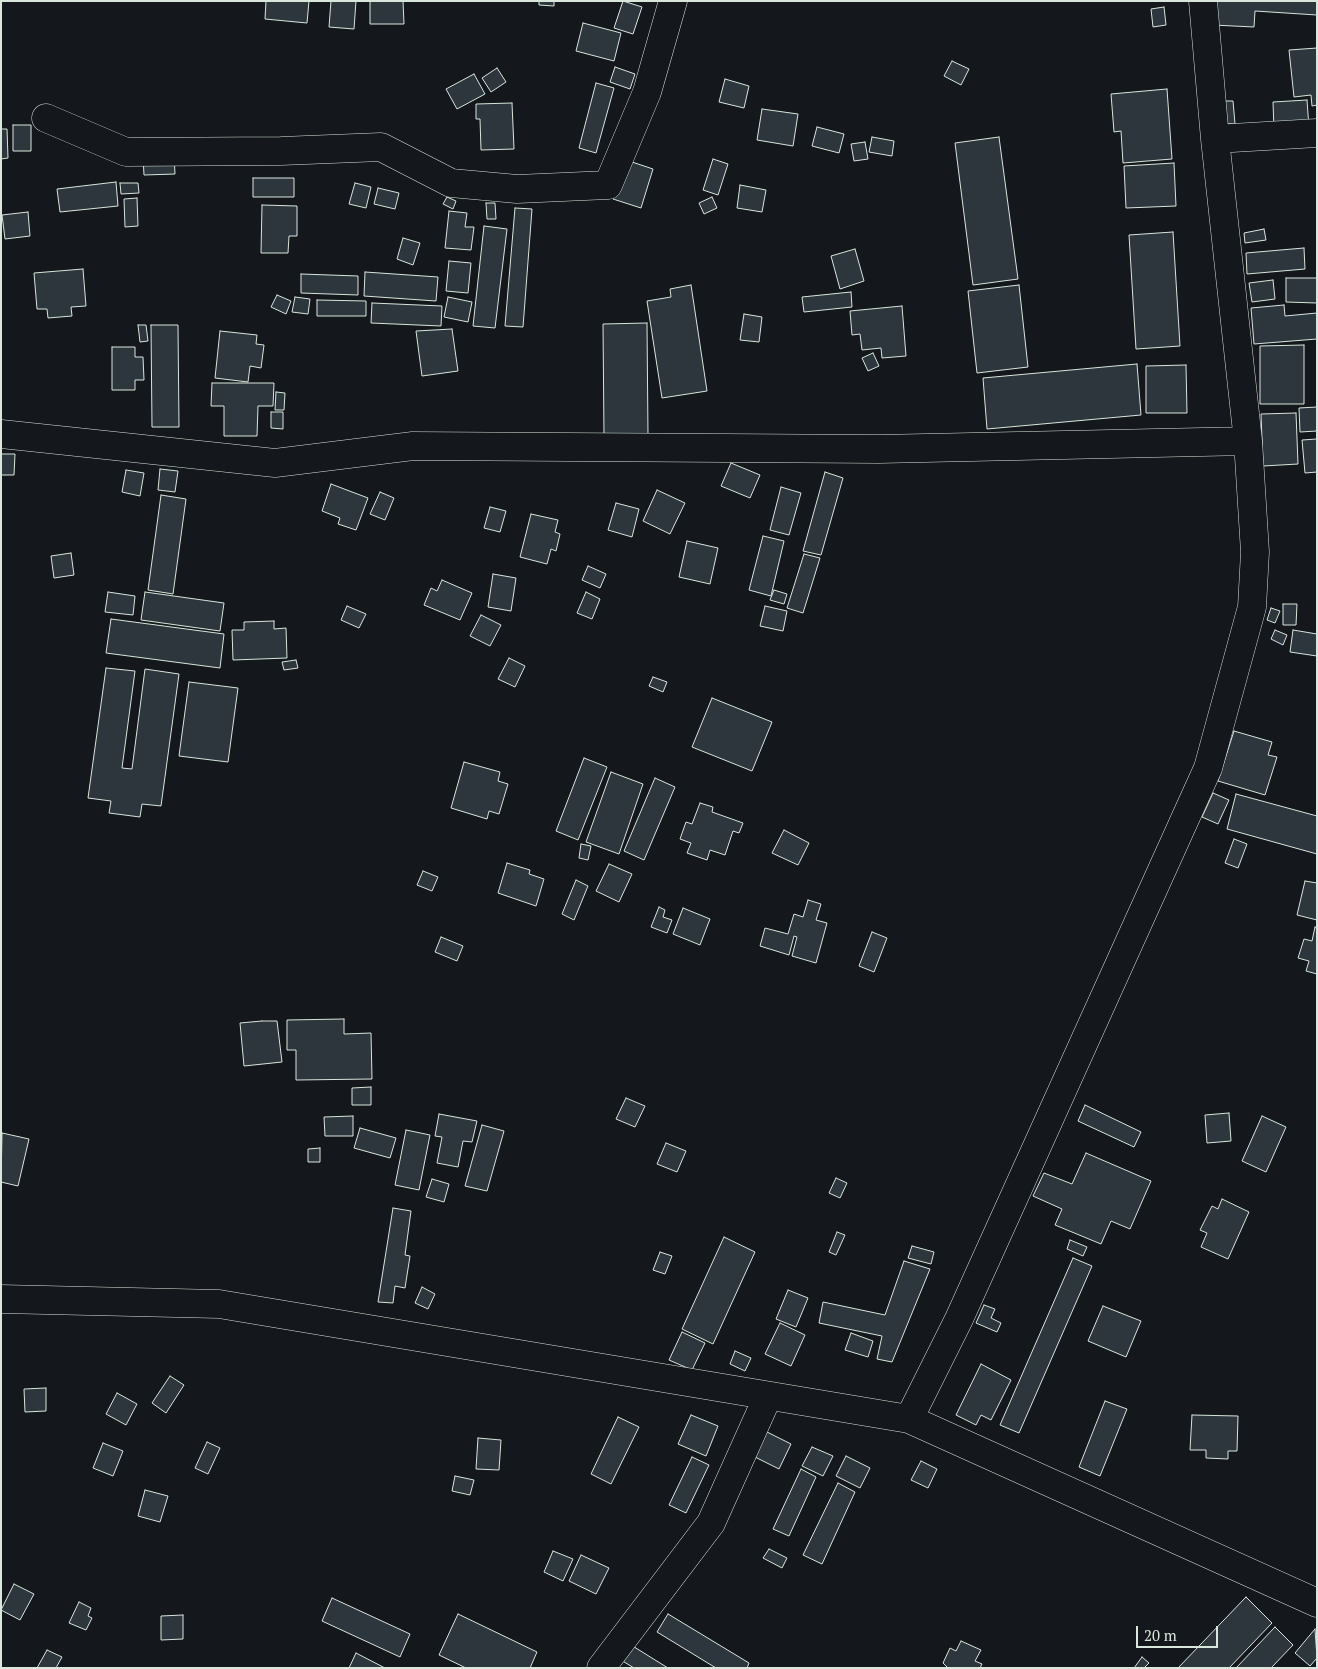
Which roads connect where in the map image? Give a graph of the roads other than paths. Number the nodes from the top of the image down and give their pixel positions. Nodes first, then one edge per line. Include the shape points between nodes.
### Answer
1 (673, 1) edge
2 (1204, 1) edge
3 (46, 118) dead end
4 (1317, 134) edge
5 (1215, 139) junction
6 (1, 434) edge
7 (1248, 441) junction
8 (1, 1299) edge
9 (768, 1396) junction
10 (909, 1420) junction
11 (1317, 1603) edge
12 (602, 1668) edge

1 - 3 street via 648,92 608,185 516,188 451,183 381,147 281,152 126,152
2 - 5 street
4 - 5 street
5 - 7 street
6 - 7 street via 276,463 413,446 879,449
7 - 10 street via 1255,552 1252,607 1208,768 959,1319
8 - 9 street via 219,1304
9 - 10 street
9 - 12 street via 711,1523
10 - 11 street

